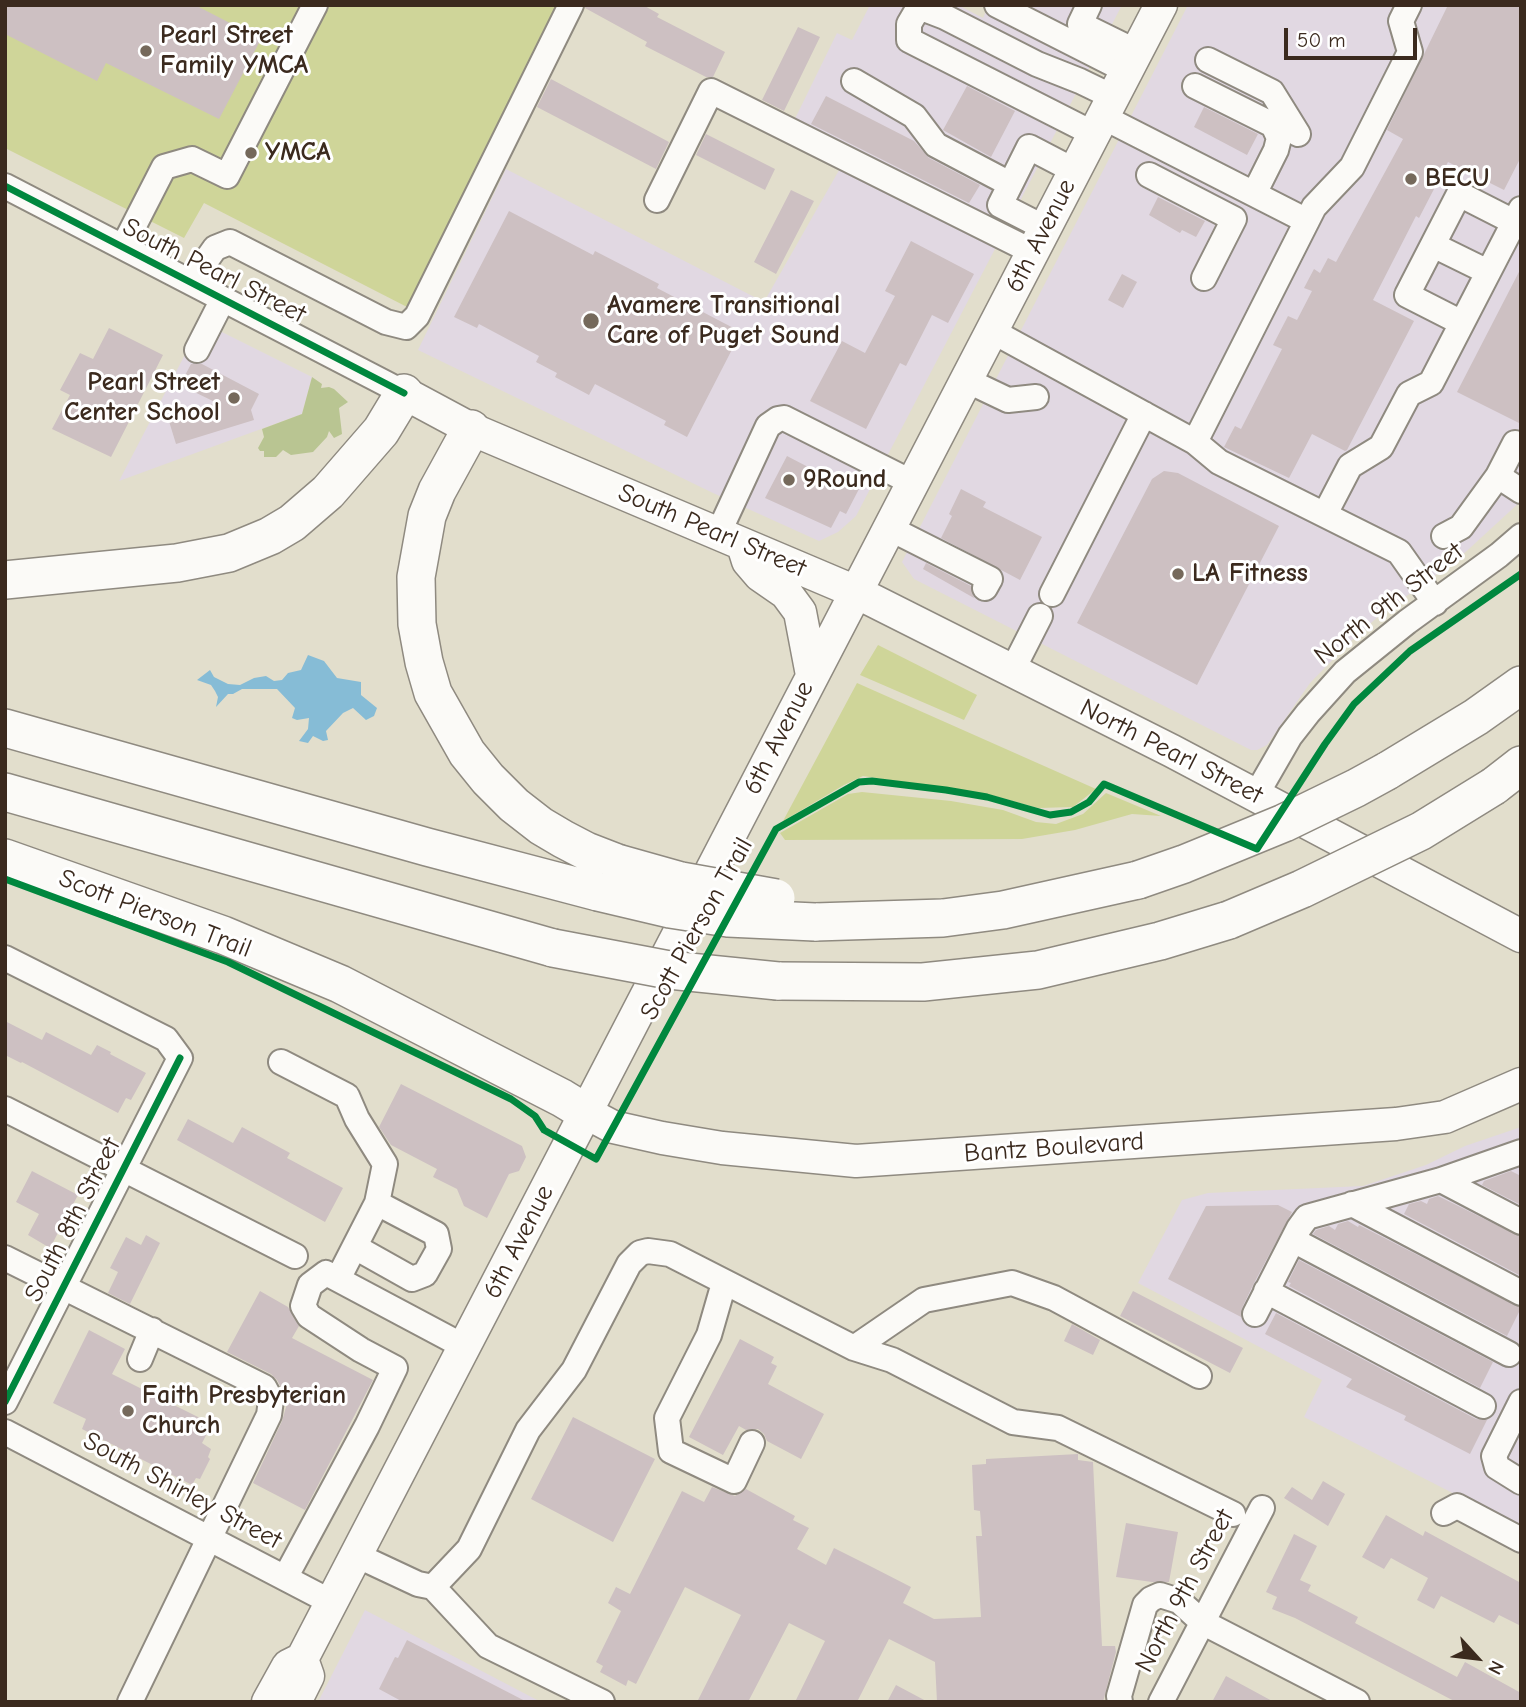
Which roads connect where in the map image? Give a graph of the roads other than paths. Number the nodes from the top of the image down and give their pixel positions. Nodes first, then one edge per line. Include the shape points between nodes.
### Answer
1 (315, 5) edge
2 (571, 5) edge
3 (997, 5) edge
4 (1089, 5) edge
5 (1161, 5) edge
6 (1409, 5) edge
7 (854, 81) dead end
8 (1115, 94) junction
9 (1298, 134) dead end
10 (1075, 172) junction
11 (1149, 175) dead end
12 (1010, 184) junction
13 (5, 186) edge
14 (1254, 194) junction
15 (657, 200) dead end
16 (1518, 215) edge
17 (1307, 221) junction
18 (1039, 240) junction
19 (1433, 245) junction
20 (123, 247) junction
21 (1488, 272) junction
22 (1204, 278) dead end
23 (191, 282) junction
24 (223, 299) junction
25 (1462, 323) junction
26 (992, 331) junction
27 (197, 350) dead end
28 (966, 380) junction
29 (404, 393) junction
30 (1036, 397) dead end
31 (1144, 414) junction
32 (471, 429) junction
33 (1195, 442) junction
34 (1515, 443) dead end
35 (1498, 476) junction
36 (912, 483) junction
37 (1521, 491) edge
38 (1325, 514) junction
39 (890, 528) junction
40 (1444, 536) dead end
41 (1521, 536) edge
42 (731, 539) junction
43 (5, 580) edge
44 (985, 587) dead end
45 (856, 592) junction
46 (1435, 603) junction
47 (1012, 671) junction
48 (812, 675) junction
49 (1521, 685) edge
50 (5, 728) edge
51 (1507, 776) edge
52 (5, 792) edge
53 (1256, 795) junction
54 (5, 858) edge
55 (608, 878) junction
56 (943, 918) junction
57 (1521, 936) edge
58 (5, 958) edge
59 (281, 1062) dead end
60 (1521, 1084) edge
61 (5, 1109) edge
62 (585, 1112) junction
63 (1521, 1152) edge
64 (122, 1169) junction
65 (1441, 1180) junction
66 (377, 1203) junction
67 (1352, 1204) junction
68 (1521, 1222) edge
69 (1293, 1240) junction
70 (355, 1247) junction
71 (295, 1256) dead end
72 (5, 1258) edge
73 (378, 1261) junction
74 (332, 1276) junction
75 (724, 1283) junction
76 (63, 1287) junction
77 (361, 1291) junction
78 (1266, 1292) junction
79 (1521, 1293) edge
80 (1255, 1314) dead end
81 (152, 1330) junction
82 (465, 1346) junction
83 (854, 1348) junction
84 (1509, 1354) dead end
85 (140, 1359) dead end
86 (1199, 1376) dead end
87 (5, 1402) edge
88 (1521, 1402) edge
89 (1483, 1406) dead end
90 (5, 1432) edge
91 (752, 1443) dead end
92 (1521, 1482) edge
93 (1262, 1508) dead end
94 (1233, 1514) dead end
95 (1444, 1514) dead end
96 (208, 1538) junction
97 (1521, 1540) edge
98 (356, 1555) junction
99 (285, 1578) junction
100 (433, 1587) junction
101 (331, 1602) junction
102 (1202, 1622) junction
103 (302, 1659) junction
104 (303, 1699) edge
105 (130, 1702) edge
106 (268, 1702) edge
107 (602, 1702) edge
108 (1120, 1702) edge
109 (1161, 1702) edge
110 (1357, 1702) edge

1 - 20 street via 227,176 192,159 164,167
2 - 23 street via 417,316 406,327 386,322 230,242 215,248
3 - 8 street
4 - 8 street via 1080,24
5 - 8 main road, 6th Avenue
6 - 17 street via 1401,21 1410,52 1352,167 1314,207
7 - 12 street via 914,116 936,145
8 - 8 street via 1037,64 919,6 909,24 909,40 1018,95
8 - 10 main road, 6th Avenue
8 - 14 street
9 - 14 street via 1264,107 1201,74 1273,125 1279,138
10 - 12 street via 1029,147
10 - 18 main road, 6th Avenue
11 - 22 street via 1234,219
12 - 18 street via 1000,205
13 - 20 street, South Pearl Street
14 - 17 street
15 - 18 street via 711,91
16 - 19 street via 1460,194
16 - 21 street
17 - 33 street
18 - 26 main road, 6th Avenue
19 - 21 street
19 - 25 street via 1407,295
20 - 23 street, South Pearl Street
21 - 25 street
23 - 24 street, South Pearl Street
24 - 27 street
24 - 29 street, South Pearl Street
25 - 38 street via 1431,383 1409,394 1381,447 1350,466
26 - 28 main road, 6th Avenue
26 - 31 street
28 - 30 street via 1009,400
28 - 36 main road, 6th Avenue
29 - 32 main road, South Pearl Street
29 - 43 highway via 381,431 328,492 270,536 229,552 177,562
31 - 33 street
31 - 47 street
32 - 42 main road, South Pearl Street
32 - 55 highway via 427,516 416,577 417,624 433,692 467,753 488,779 541,826 586,851
33 - 38 street via 1219,462
34 - 35 street
35 - 37 street
35 - 40 street via 1461,527
36 - 39 main road, 6th Avenue
36 - 42 street via 778,419 768,426
38 - 46 street via 1399,552
39 - 44 street via 990,579
39 - 45 main road, 6th Avenue
41 - 46 street, North 9th Street
42 - 45 main road, South Pearl Street
42 - 48 main road via 760,575 786,593 800,612
45 - 47 main road, North Pearl Street
45 - 48 main road, 6th Avenue
46 - 53 street, North 9th Street via 1363,656 1325,693 1290,736
47 - 53 main road, North Pearl Street
48 - 62 main road, 6th Avenue
49 - 56 highway, bridge via 1387,771 1284,823 1184,864 1060,899
50 - 55 highway via 426,847
51 - 52 highway, bridge via 1421,831 1229,920 1038,970 923,982 778,981 669,970 554,948
53 - 57 main road, North Pearl Street
54 - 62 highway via 222,935 340,984
55 - 56 highway, bridge via 681,881 776,898
55 - 56 highway, bridge via 670,909 728,918 815,922
58 - 64 street, South 8th Street via 166,1039 180,1058
59 - 66 street via 347,1096 385,1164
60 - 62 main road, Bantz Boulevard via 1445,1118 1396,1124 856,1161 662,1138 612,1127
61 - 64 street
62 - 82 main road, 6th Avenue
63 - 65 street
64 - 71 street
64 - 76 street, South 8th Street
65 - 67 street
65 - 68 street
66 - 70 street
66 - 73 street via 436,1234 439,1249 425,1274 412,1279
67 - 69 street via 1309,1215
67 - 79 street
69 - 78 street
69 - 84 street
70 - 73 street
70 - 74 street
72 - 76 street
73 - 77 street
74 - 77 street
74 - 99 street via 310,1285 303,1306 309,1317 395,1368
75 - 83 street
75 - 91 street via 709,1335 667,1418 671,1451 734,1481
75 - 100 street via 664,1252 640,1253 629,1264 574,1370 528,1430 469,1549
76 - 81 street
76 - 87 street, South 8th Street
77 - 82 street
78 - 80 street
78 - 89 street
81 - 85 street
81 - 96 street via 264,1387 271,1400 269,1415
82 - 98 main road, 6th Avenue
83 - 86 street via 925,1300 1012,1283 1054,1298
83 - 94 street via 892,1360 1013,1422 1058,1428
88 - 92 street via 1494,1461
90 - 96 street, South Shirley Street
93 - 102 street, North 9th Street
95 - 97 street via 1457,1506
96 - 99 street, South Shirley Street
96 - 105 street
98 - 100 street
98 - 101 main road, 6th Avenue
99 - 101 street, South Shirley Street
100 - 107 street via 488,1646
101 - 103 main road, 6th Avenue
102 - 108 street via 1179,1601 1160,1595 1151,1599 1145,1605
102 - 109 street, North 9th Street
102 - 110 street
103 - 104 main road, 6th Avenue via 308,1676
103 - 106 main road, 6th Avenue via 288,1666

